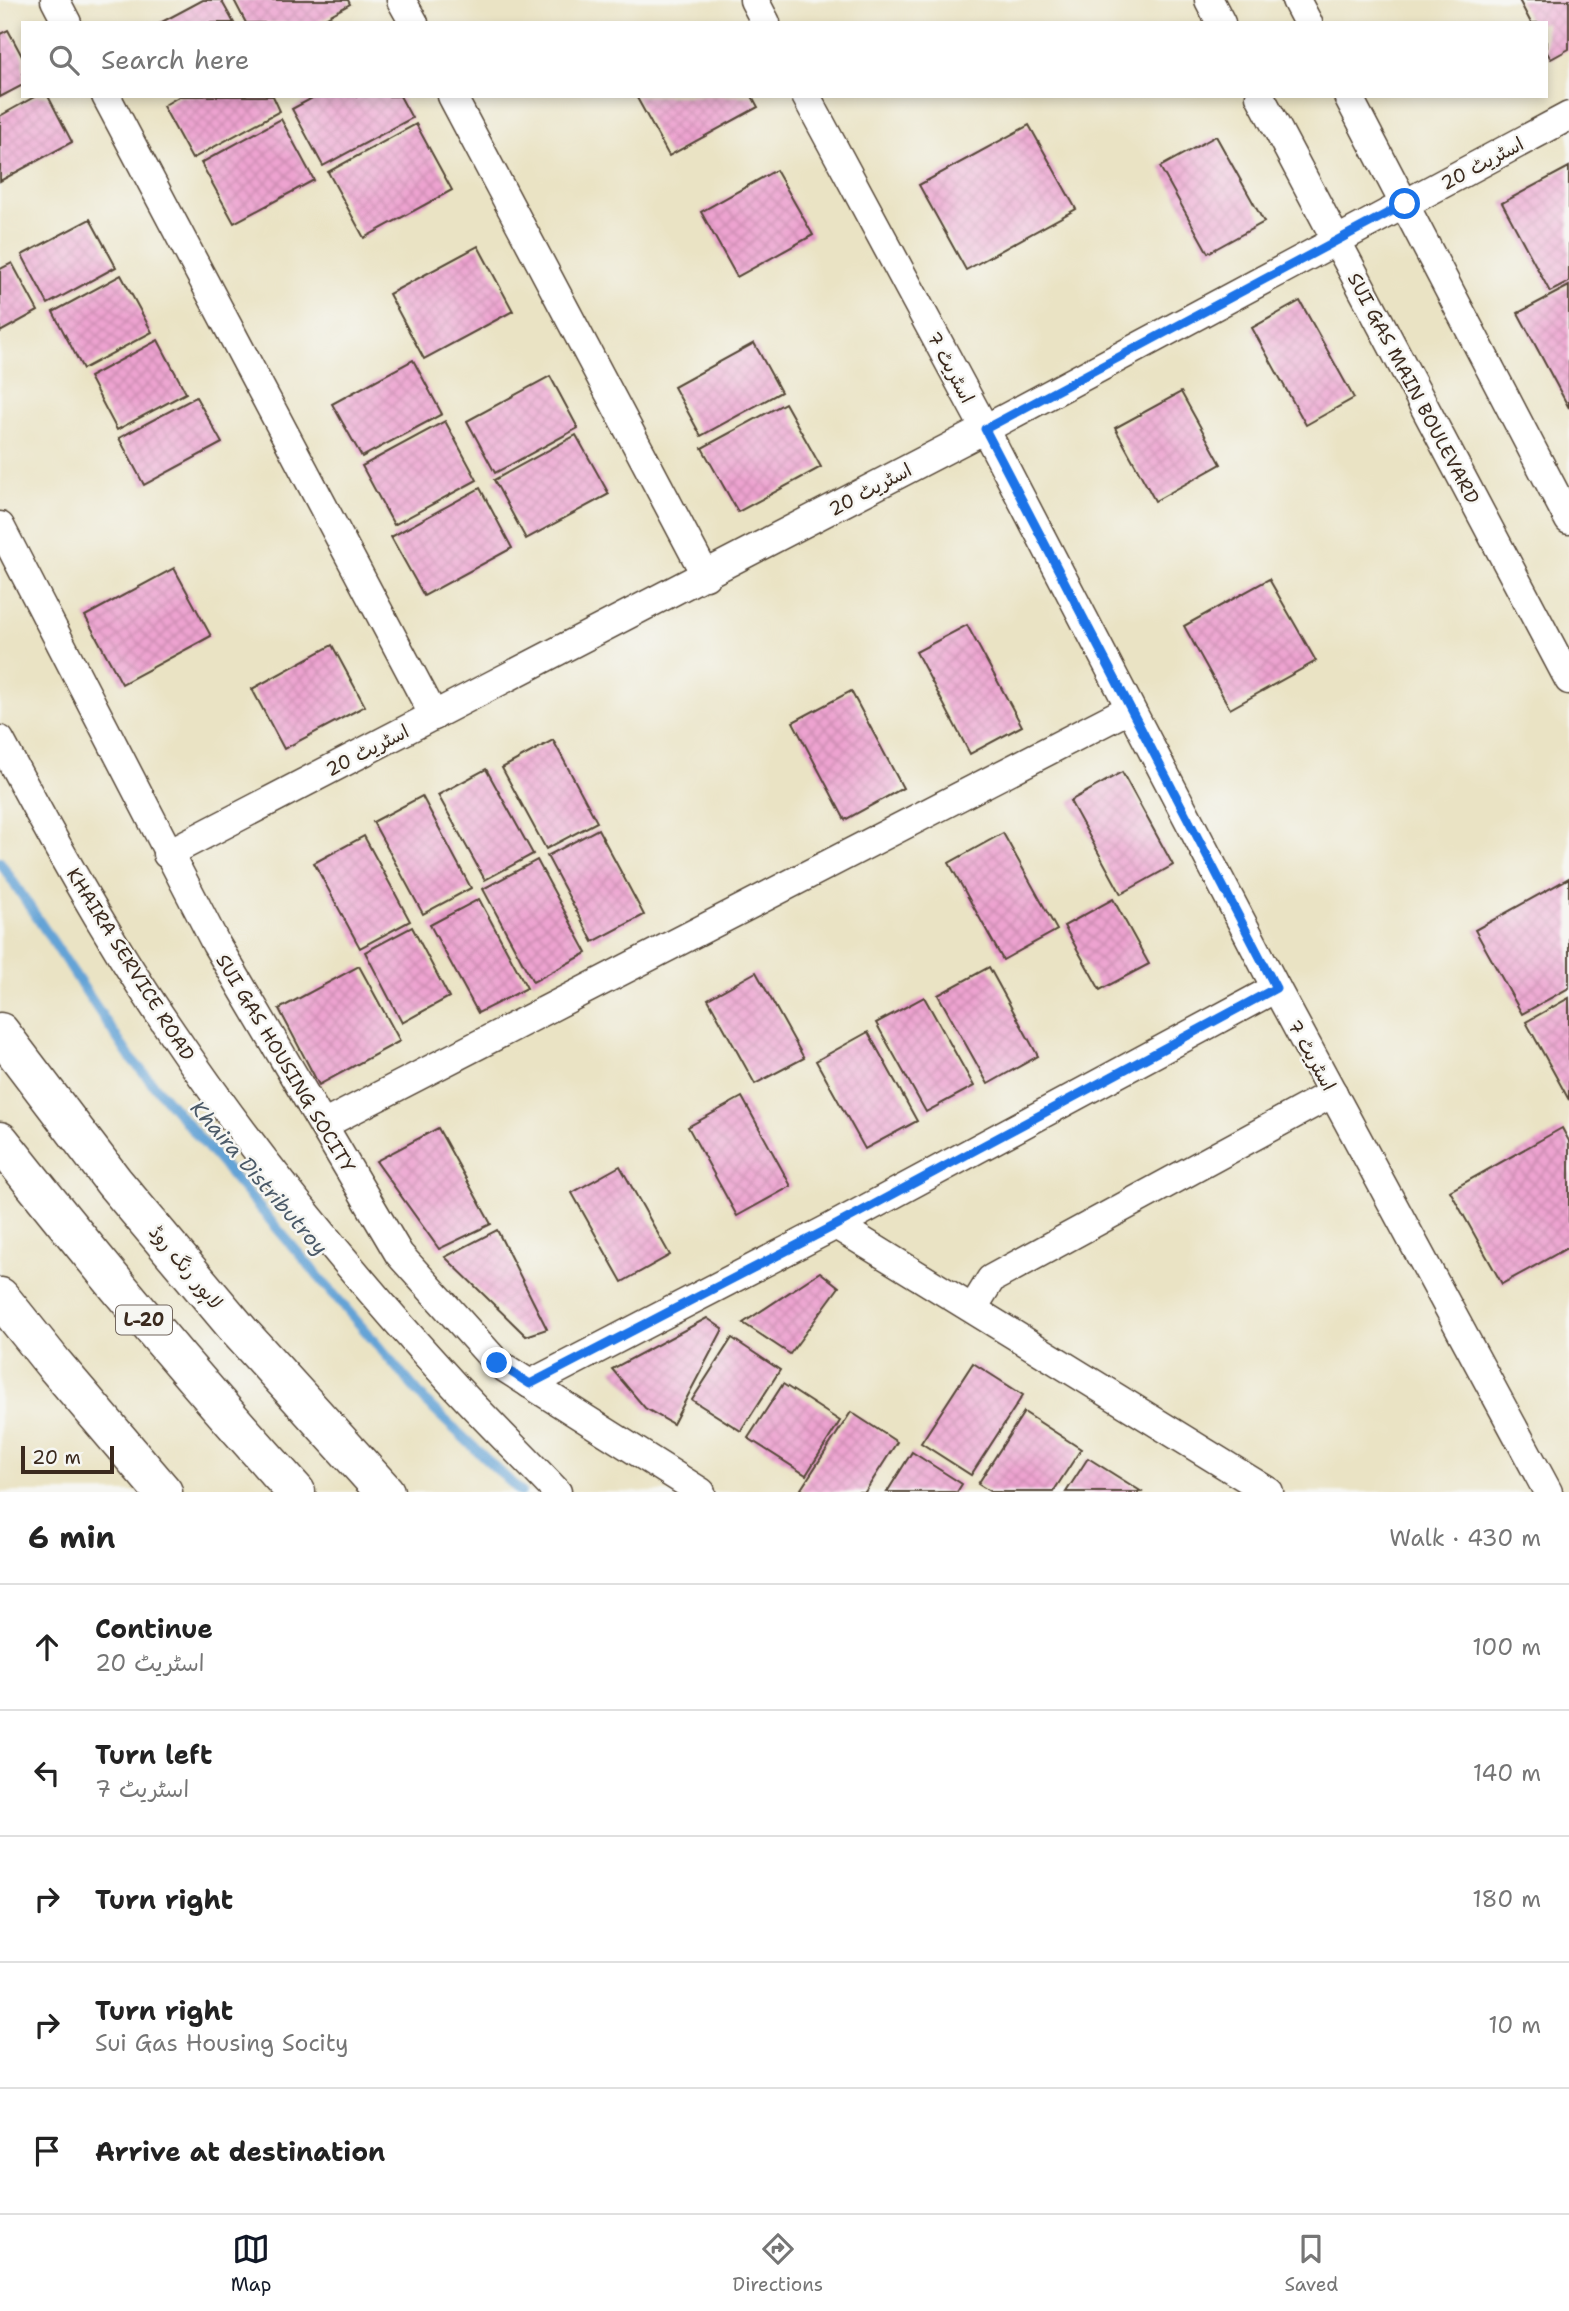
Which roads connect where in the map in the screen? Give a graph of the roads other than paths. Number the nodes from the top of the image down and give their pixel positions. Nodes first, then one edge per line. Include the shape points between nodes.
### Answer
1 (55, 0) edge
2 (401, 0) edge
3 (754, 0) edge
4 (1209, 0) edge
5 (1296, 0) edge
6 (66, 21) edge
7 (413, 21) edge
8 (765, 21) edge
9 (1220, 21) edge
10 (1307, 21) edge
11 (107, 98) edge
12 (453, 98) edge
13 (807, 98) edge
14 (1261, 98) edge
15 (1349, 98) edge
16 (1569, 116) edge
17 (1405, 204) junction
18 (1336, 240) junction
19 (985, 429) junction
20 (1569, 520) edge
21 (0, 526) edge
22 (706, 576) junction
23 (1569, 680) edge
24 (1129, 709) junction
25 (434, 716) junction
26 (0, 740) edge
27 (167, 854) junction
28 (1276, 988) junction
29 (0, 1032) edge
30 (1333, 1093) junction
31 (323, 1125) junction
32 (0, 1141) edge
33 (836, 1225) junction
34 (0, 1297) edge
35 (973, 1308) junction
36 (530, 1384) junction
37 (163, 1492) edge
38 (296, 1492) edge
39 (385, 1492) edge
40 (557, 1492) edge
41 (701, 1492) edge
42 (1269, 1492) edge
43 (1548, 1492) edge

1 - 6 street
2 - 7 street
3 - 8 street
4 - 9 street
5 - 10 street
11 - 25 street
12 - 22 street
13 - 19 street, اسٹریٹ 7
14 - 18 street, SUI GAS MAIN BOULEVARD
15 - 17 street
16 - 17 street, اسٹریٹ 20
17 - 18 street, اسٹریٹ 20
17 - 20 street
18 - 19 street, اسٹریٹ 20
18 - 23 street, SUI GAS MAIN BOULEVARD
19 - 22 street, اسٹریٹ 20
19 - 24 street, اسٹریٹ 7
21 - 27 street, SUI GAS HOUSING SOCITY
22 - 25 street, اسٹریٹ 20
24 - 28 street, اسٹریٹ 7
24 - 31 street
25 - 27 street, اسٹریٹ 20
26 - 40 street, KHAIRA SERVICE ROAD via 104,929 228,1112 381,1303
27 - 31 street, SUI GAS HOUSING SOCITY
28 - 30 street, اسٹریٹ 7
28 - 33 street
29 - 39 main road, لاہور رنگ روڈ via 131,1202 241,1333
30 - 35 street via 991,1279
30 - 43 street, اسٹریٹ 7
31 - 36 street, SUI GAS HOUSING SOCITY via 399,1254 497,1363
32 - 38 main road, L-20 via 108,1277
33 - 35 street
33 - 36 street
34 - 37 main road
35 - 42 street
36 - 41 street, SUI GAS HOUSING SOCITY

